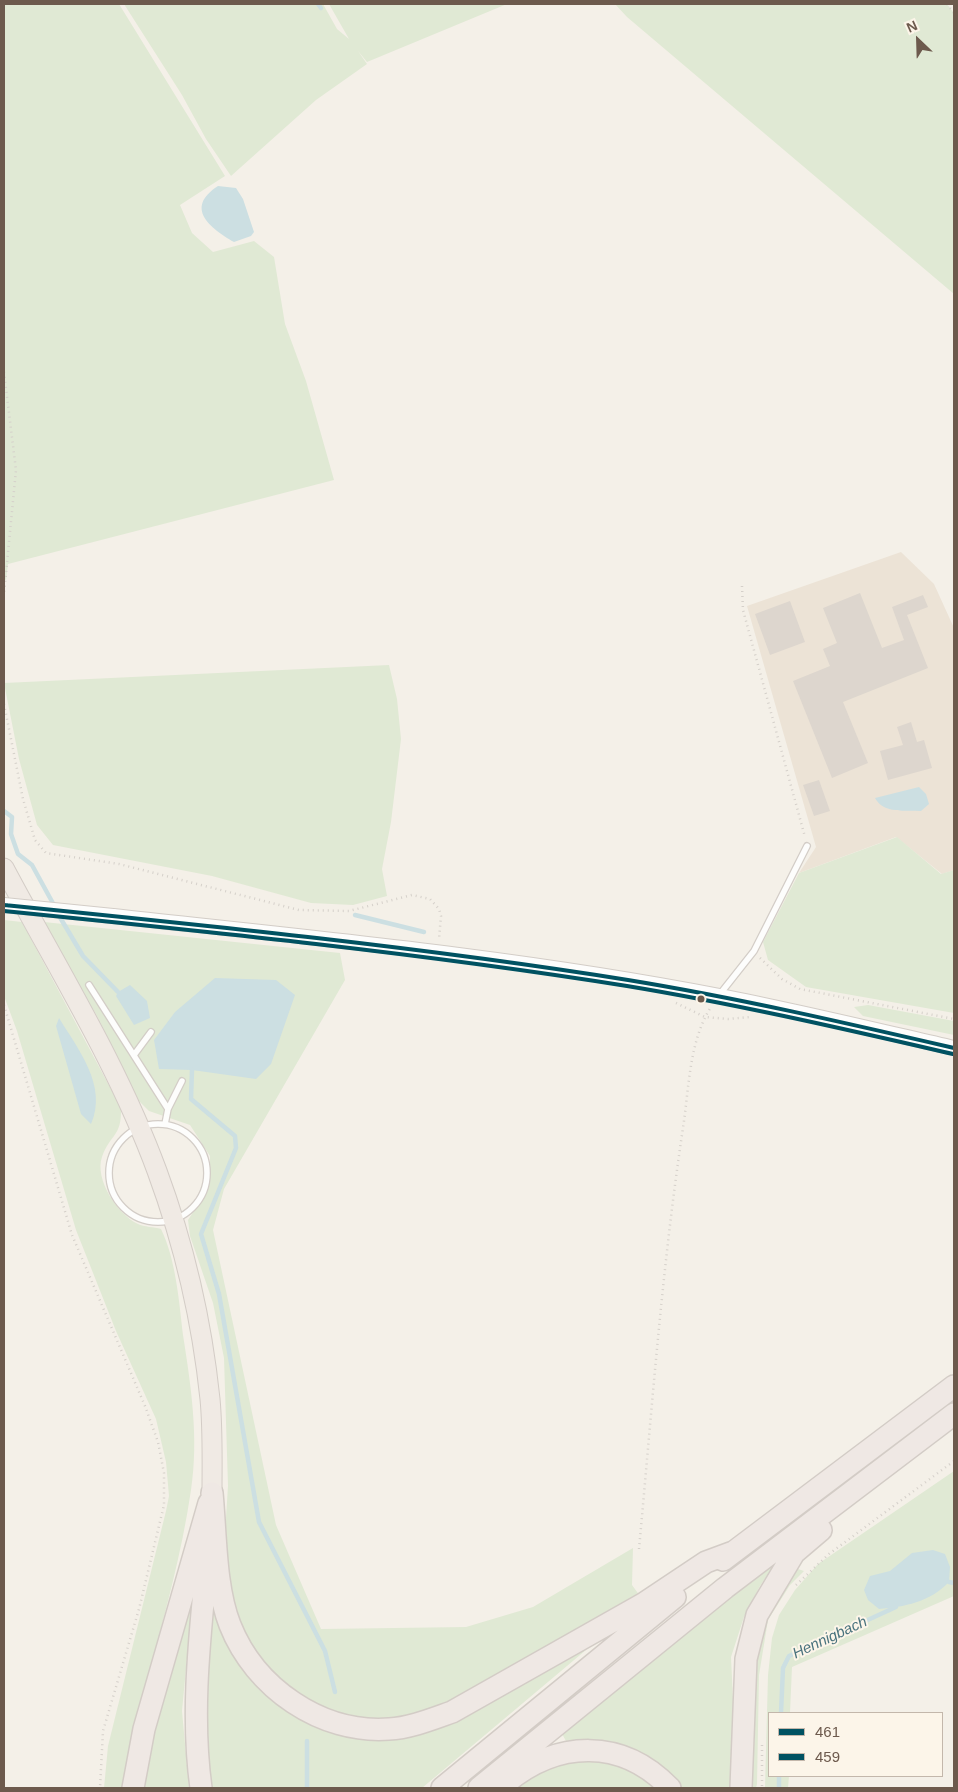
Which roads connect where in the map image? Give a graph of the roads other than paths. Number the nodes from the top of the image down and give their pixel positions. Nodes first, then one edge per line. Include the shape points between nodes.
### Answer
1 (808, 846) road end
2 (4, 868) edge
3 (4, 905) edge
4 (88, 986) dead end
5 (719, 996) junction
6 (151, 1032) dead end
7 (954, 1048) edge
8 (134, 1055) junction
9 (182, 1081) dead end
10 (168, 1109) junction
11 (165, 1124) junction
12 (139, 1127) junction
13 (173, 1220) junction
14 (954, 1386) edge
15 (954, 1414) edge
16 (851, 1490) junction
17 (212, 1493) junction
18 (733, 1552) junction
19 (133, 1788) edge
20 (200, 1788) edge
21 (442, 1788) edge
22 (479, 1788) edge
23 (500, 1788) edge
24 (670, 1788) edge
25 (741, 1788) edge

1 - 5 lane via 754,951
2 - 12 highway via 84,1011
3 - 5 street, bridge via 437,952
4 - 8 lane
5 - 7 street
6 - 8 lane
8 - 10 lane
9 - 10 lane
10 - 11 lane
11 - 12 lane
11 - 13 lane via 192,1137 206,1163 204,1193 196,1206
12 - 13 highway
12 - 13 lane via 120,1140 111,1156 108,1173 111,1191 120,1206 135,1218 152,1223
13 - 17 highway via 200,1332 210,1399
14 - 18 highway
15 - 16 highway
16 - 22 highway via 624,1668
16 - 25 highway via 832,1521 794,1554 757,1615 746,1659
17 - 18 highway via 223,1601 230,1626 244,1652 262,1677 306,1711 334,1722 366,1728 390,1729 452,1712 642,1604 706,1562
17 - 19 highway via 144,1729
17 - 20 highway via 195,1706
18 - 21 highway
23 - 24 highway via 523,1769 560,1753 586,1750 611,1753 635,1761 656,1773

